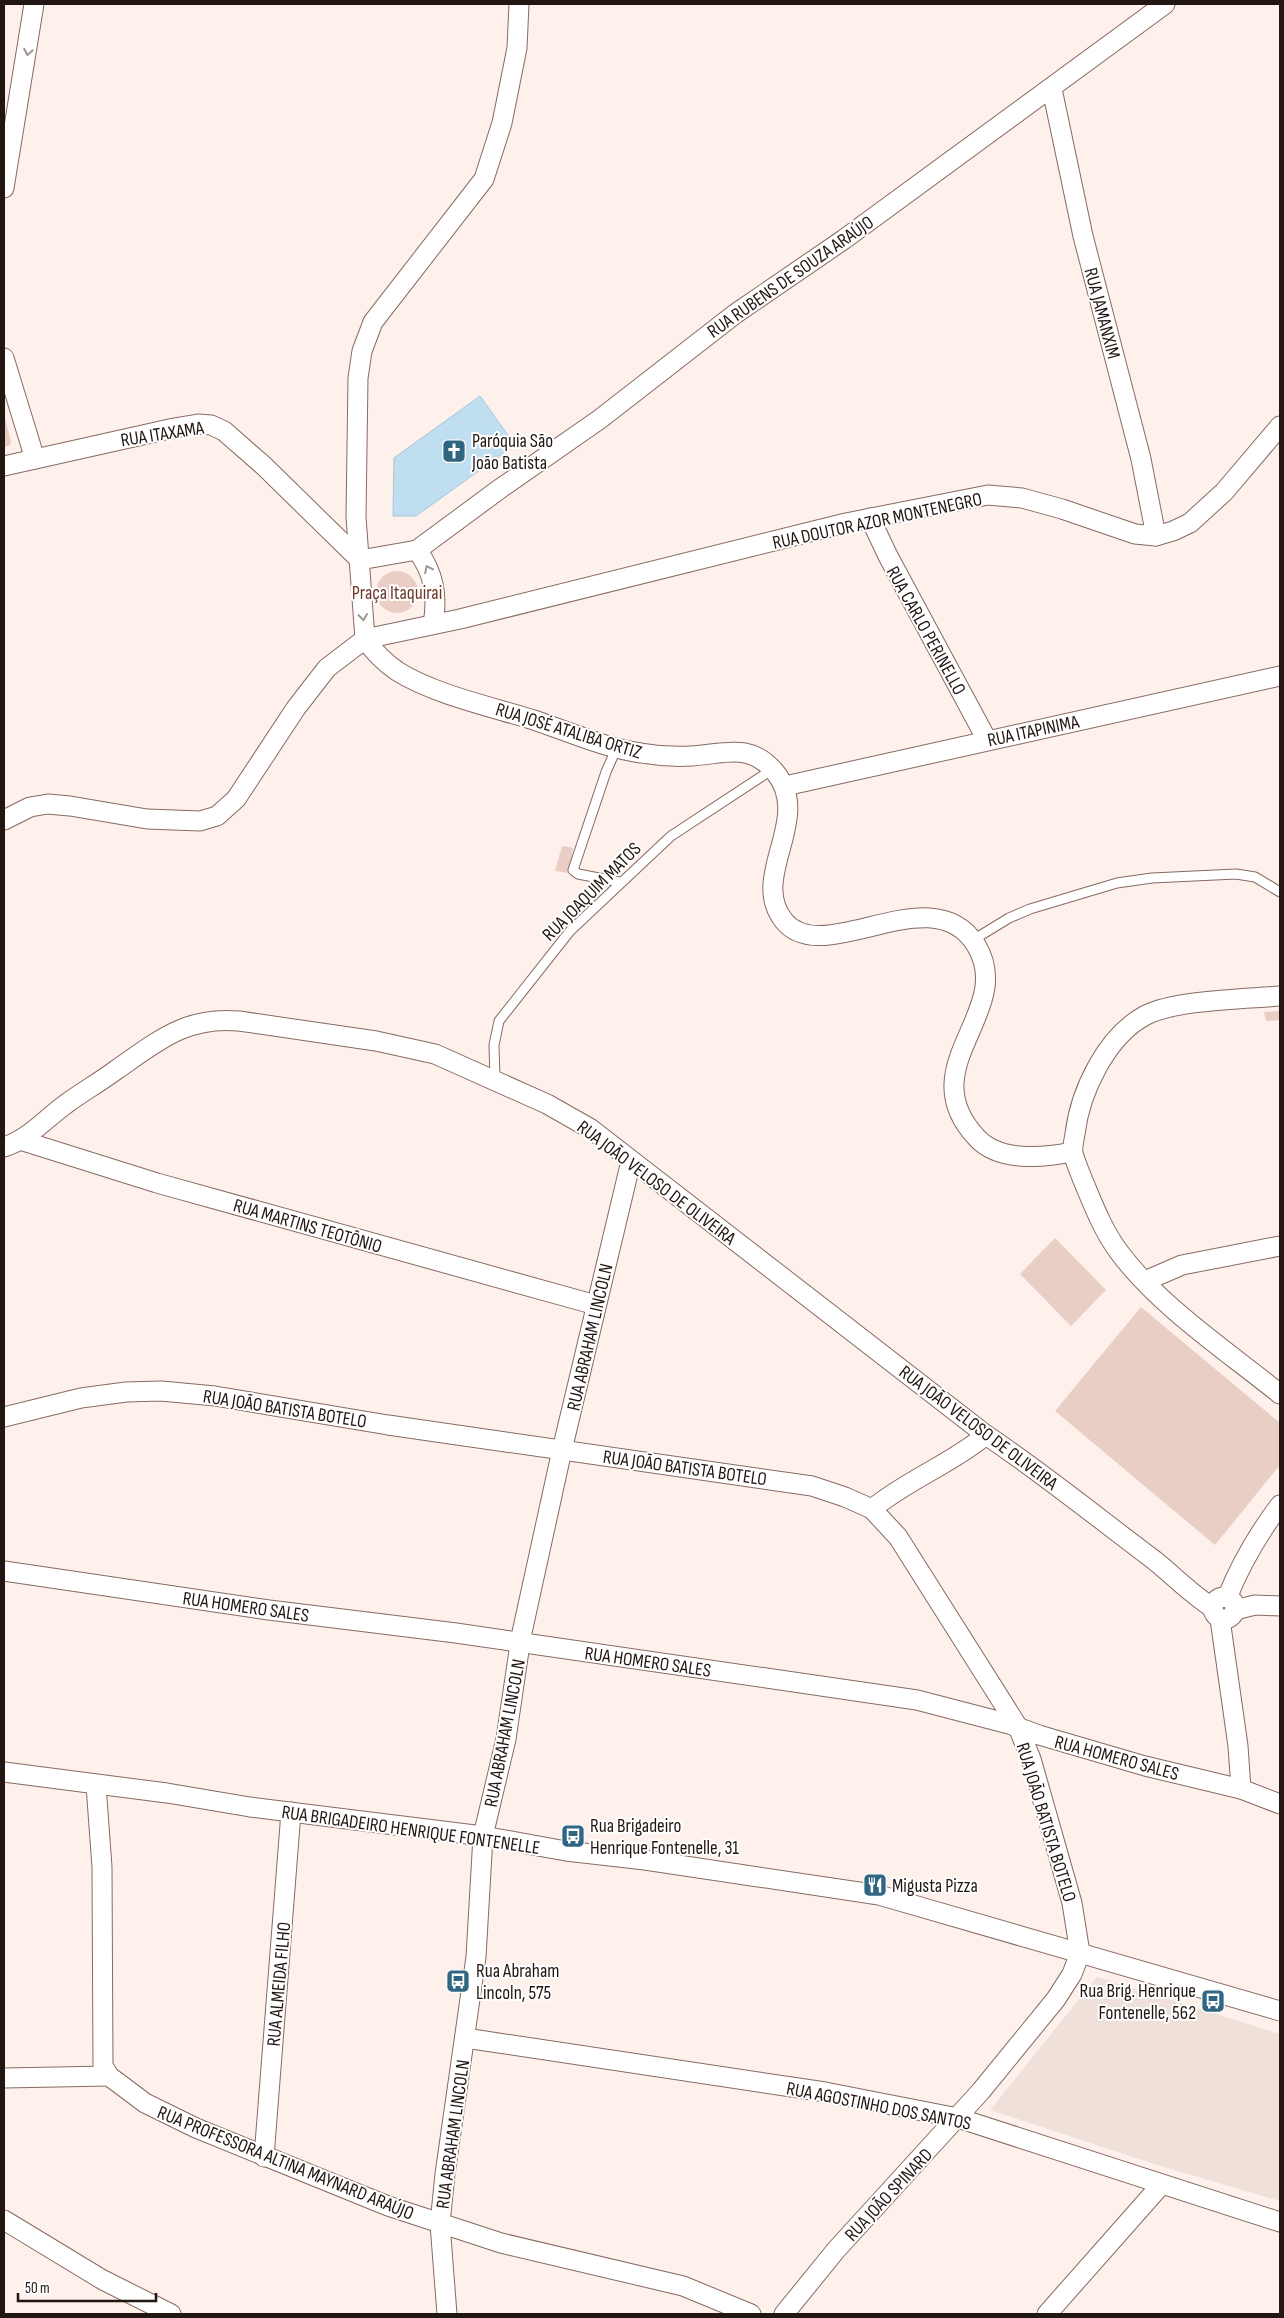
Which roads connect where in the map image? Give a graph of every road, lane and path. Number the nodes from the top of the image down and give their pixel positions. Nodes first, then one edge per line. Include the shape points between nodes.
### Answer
1 (34, 4) edge
2 (519, 4) edge
3 (1165, 4) edge
4 (1052, 89) junction
5 (4, 188) edge
6 (4, 358) edge
7 (1280, 426) edge
8 (35, 459) junction
9 (4, 466) edge
10 (870, 518) junction
11 (1156, 536) junction
12 (417, 550) junction
13 (360, 560) junction
14 (433, 624) junction
15 (365, 639) junction
16 (1280, 676) edge
17 (987, 740) junction
18 (618, 747) junction
19 (773, 770) junction
20 (785, 786) junction
21 (4, 820) edge
22 (620, 882) junction
23 (1280, 892) edge
24 (973, 940) junction
25 (1280, 996) edge
26 (495, 1079) junction
27 (12, 1143) edge
28 (1072, 1152) junction
29 (632, 1161) junction
30 (1280, 1246) edge
31 (1145, 1281) junction
32 (596, 1305) junction
33 (1280, 1394) edge
34 (4, 1417) edge
35 (986, 1435) junction
36 (562, 1450) junction
37 (1280, 1505) edge
38 (872, 1509) junction
39 (4, 1571) edge
40 (1280, 1606) edge
41 (1224, 1608) junction
42 (521, 1643) junction
43 (1018, 1728) junction
44 (4, 1772) edge
45 (96, 1785) junction
46 (1241, 1790) junction
47 (1280, 1804) edge
48 (291, 1812) junction
49 (483, 1836) junction
50 (1080, 1953) junction
51 (1280, 2011) edge
52 (465, 2038) junction
53 (109, 2076) junction
54 (4, 2078) edge
55 (958, 2118) junction
56 (264, 2156) junction
57 (1161, 2185) junction
58 (4, 2220) edge
59 (1280, 2222) edge
60 (440, 2224) junction
61 (171, 2314) edge
62 (447, 2314) edge
63 (751, 2314) edge
64 (784, 2314) edge
65 (1047, 2314) edge

1 -> 5 street
2 - 13 street via 517,48 502,124 484,179 373,322 365,339 358,378 357,417 356,517
3 - 4 street, RUA RUBENS DE SOUZA ARAÚJO
4 - 11 street, RUA JAMANXIM via 1083,236 1141,459
4 - 12 street, RUA RUBENS DE SOUZA ARAÚJO via 736,314 600,419
6 - 8 street
7 - 11 street, RUA DOUTOR AZOR MONTENEGRO via 1224,492 1197,517 1173,531
8 - 9 street, RUA ITAXAMA
8 - 13 street, RUA ITAXAMA via 174,428 198,424 217,426 264,466
10 - 11 street, RUA DOUTOR AZOR MONTENEGRO via 988,495 1022,498 1135,534
10 - 14 street, RUA DOUTOR AZOR MONTENEGRO
10 - 17 street, RUA CARLO PERINELLO
12 - 13 street
14 -> 12 street via 436,602 433,578
13 -> 15 street
14 - 15 street
15 - 18 street, RUA JOSÉ ATALIBA ORTIZ via 375,654 397,671 434,688
15 - 21 street via 327,668 236,798 217,816 200,821 147,819 48,804 30,807
16 - 17 street, RUA ITAPINIMA
17 - 20 street, RUA ITAPINIMA
18 - 19 street, RUA JOSÉ ATALIBA ORTIZ via 672,757 740,751 758,756
18 - 22 lane via 573,867 574,872
19 - 20 street, RUA JOSÉ ATALIBA ORTIZ
19 - 22 lane, RUA JOAQUIM MATOS via 670,836
20 - 24 street via 788,800 786,829 773,876 774,900 784,921 800,934 820,936 898,920 935,918 958,926
22 - 26 lane, RUA JOAQUIM MATOS via 570,931 499,1021 494,1045
23 - 24 lane via 1254,877 1236,874 1117,883 1030,909
24 - 28 street via 984,957 986,982 983,1002 962,1049 953,1081 955,1103 964,1125 984,1146 1017,1156 1052,1156
25 - 28 street via 1182,1006 1146,1015 1108,1050 1086,1090 1077,1116
26 - 27 street, RUA JOÃO VELOSO DE OLIVEIRA via 435,1054 376,1041 218,1019 183,1028 154,1043 65,1104 37,1129
26 - 29 street, RUA JOÃO VELOSO DE OLIVEIRA via 591,1129
27 - 32 street, RUA MARTINS TEOTÔNIO
28 - 31 street via 1097,1216 1119,1252
29 - 32 street, RUA ABRAHAM LINCOLN
29 - 35 street, RUA JOÃO VELOSO DE OLIVEIRA
30 - 31 street via 1182,1265
31 - 33 street via 1174,1309
32 - 36 street, RUA ABRAHAM LINCOLN
34 - 36 street, RUA JOÃO BATISTA BOTELO via 81,1398 161,1391 215,1396
35 - 38 street
35 - 41 street, RUA JOÃO VELOSO DE OLIVEIRA via 1160,1565 1194,1596
36 - 38 street, RUA JOÃO BATISTA BOTELO via 812,1486
36 - 42 street, RUA ABRAHAM LINCOLN
37 - 41 street via 1253,1542
38 - 43 street, RUA JOÃO BATISTA BOTELO via 898,1537
39 - 42 street, RUA HOMERO SALES
40 - 41 street
41 - 46 street
42 - 43 street, RUA HOMERO SALES via 917,1700
42 - 49 street, RUA ABRAHAM LINCOLN via 506,1739
43 - 46 street, RUA HOMERO SALES via 1145,1766
43 - 50 street, RUA JOÃO BATISTA BOTELO via 1031,1759 1072,1903
44 - 45 street, RUA BRIGADEIRO HENRIQUE FONTENELLE
45 - 48 street, RUA BRIGADEIRO HENRIQUE FONTENELLE
45 - 53 street via 102,1867 102,2066
46 - 47 street, RUA HOMERO SALES
48 - 49 street, RUA BRIGADEIRO HENRIQUE FONTENELLE
48 - 56 street, RUA ALMEIDA FILHO
49 - 50 street, RUA BRIGADEIRO HENRIQUE FONTENELLE via 566,1851 879,1895
49 - 52 street, RUA ABRAHAM LINCOLN via 476,1957
50 - 51 street, RUA BRIGADEIRO HENRIQUE FONTENELLE
50 - 55 street, RUA JOÃO SPINARD via 1072,1974 1056,1999
52 - 55 street, RUA AGOSTINHO DOS SANTOS via 825,2092
52 - 60 street, RUA ABRAHAM LINCOLN
53 - 54 street
53 - 56 street, RUA PROFESSORA ALTINA MAYNARD ARAÚJO via 145,2103
55 - 57 street, RUA AGOSTINHO DOS SANTOS
55 - 64 street, RUA JOÃO SPINARD via 836,2250
56 - 60 street, RUA PROFESSORA ALTINA MAYNARD ARAÚJO
57 - 59 street, RUA AGOSTINHO DOS SANTOS
57 - 65 street
58 - 61 street via 103,2280
60 - 62 street, RUA ABRAHAM LINCOLN
60 - 63 street, RUA PROFESSORA ALTINA MAYNARD ARAÚJO via 501,2243 683,2286

